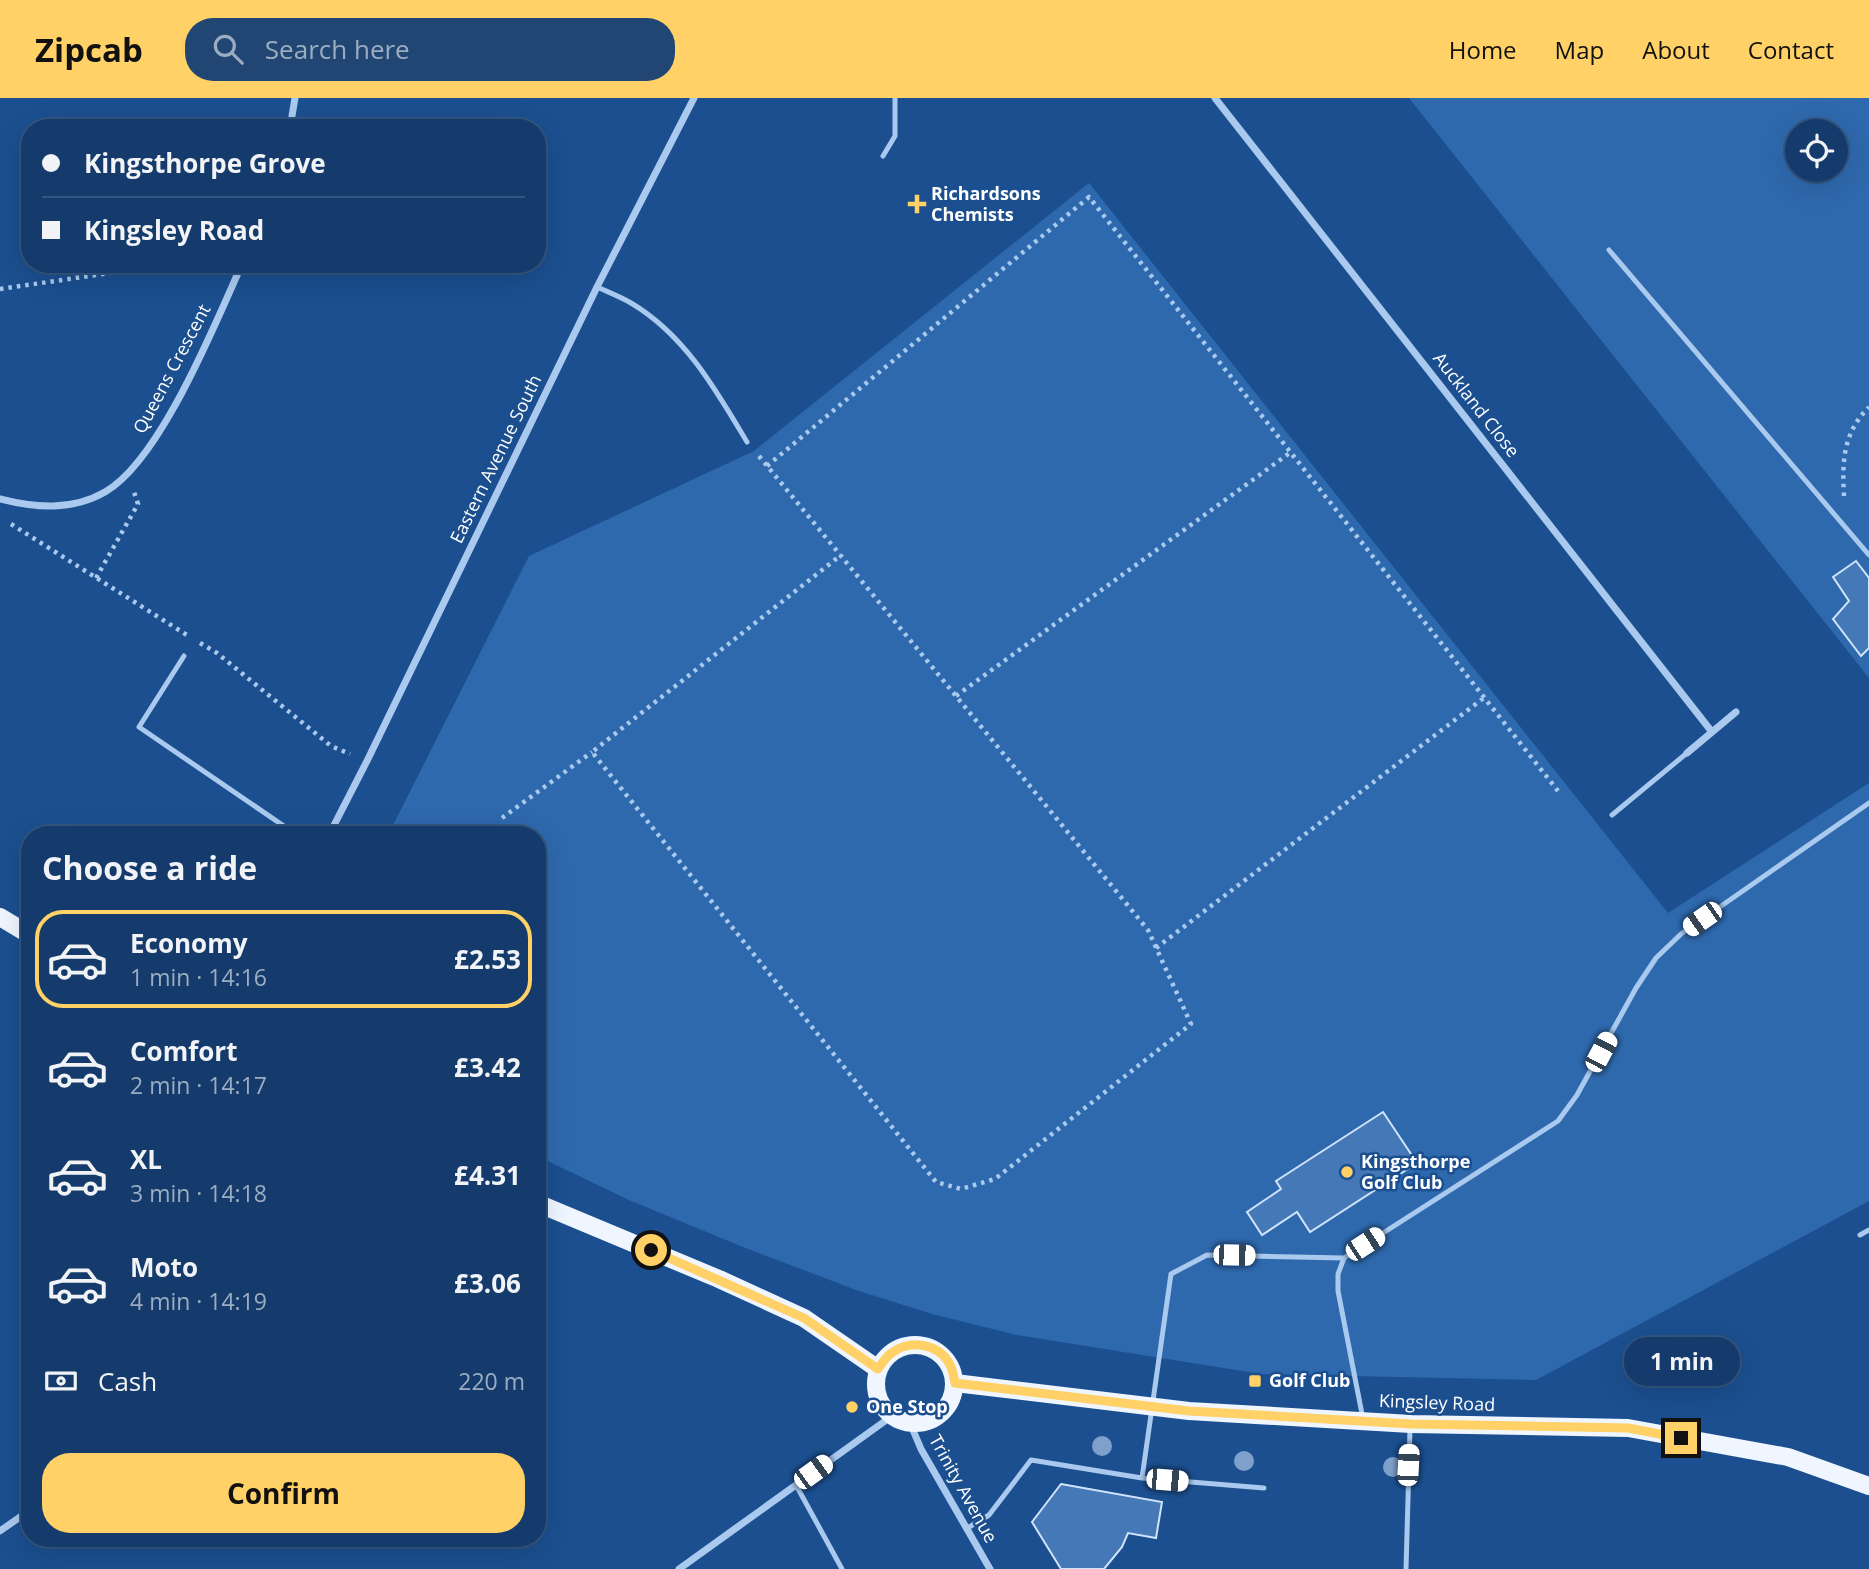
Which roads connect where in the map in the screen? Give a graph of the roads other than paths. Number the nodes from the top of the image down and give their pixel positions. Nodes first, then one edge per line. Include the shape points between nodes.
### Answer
1 (296, 98) edge
2 (694, 98) edge
3 (895, 98) edge
4 (1215, 98) edge
5 (292, 119) edge
6 (883, 156) dead end
7 (1609, 250) dead end
8 (238, 273) edge
9 (597, 287) junction
10 (747, 442) road end
11 (0, 499) edge
12 (1869, 555) edge
13 (184, 656) dead end
14 (1736, 712) dead end
15 (1712, 732) junction
16 (1688, 752) joint
17 (1869, 803) edge
18 (1612, 816) dead end
19 (284, 826) edge
20 (334, 826) edge
21 (0, 917) edge
22 (21, 930) edge
23 (546, 1207) edge
24 (1869, 1230) edge
25 (1860, 1235) dead end
26 (1344, 1258) junction
27 (878, 1369) junction
28 (955, 1383) junction
29 (1153, 1408) junction
30 (892, 1416) junction
31 (1364, 1422) junction
32 (910, 1423) junction
33 (1411, 1424) junction
34 (1142, 1478) junction
35 (796, 1485) junction
36 (1869, 1486) edge
37 (1264, 1488) dead end
38 (21, 1516) edge
39 (966, 1528) junction
40 (0, 1531) edge
41 (679, 1569) edge
42 (842, 1569) edge
43 (990, 1569) edge
44 (1406, 1569) edge

1 - 5 street
2 - 9 street, Eastern Avenue South
3 - 6 lane via 895,136
4 - 15 street, Auckland Close
7 - 12 lane
8 - 11 street, Queens Crescent via 208,341 157,435 129,474 104,493 66,506 32,507
9 - 10 lane via 631,303 685,349 710,380
9 - 20 street, Eastern Avenue South
13 - 19 lane via 139,727
14 - 15 street
15 - 16 street
16 - 18 lane
17 - 26 lane via 1681,934 1656,958 1558,1121
21 - 22 main road
23 - 27 main road via 804,1318
24 - 25 lane
26 - 29 lane via 1207,1255 1171,1274
26 - 31 lane via 1338,1291
27 - 28 main road via 893,1352 919,1344 939,1352 951,1365
27 - 30 main road via 877,1393
28 - 29 main road, Kingsley Road
28 - 32 main road via 943,1413 923,1423
29 - 31 main road, Kingsley Road
29 - 34 lane
30 - 32 main road
30 - 35 street
31 - 33 main road, Kingsley Road
32 - 39 street, Trinity Avenue
33 - 36 main road, Kingsley Road via 1628,1428 1788,1457
33 - 44 lane
34 - 37 lane
34 - 39 lane via 1031,1460 989,1515
35 - 41 street
35 - 42 lane
38 - 40 street
39 - 43 street, Trinity Avenue

